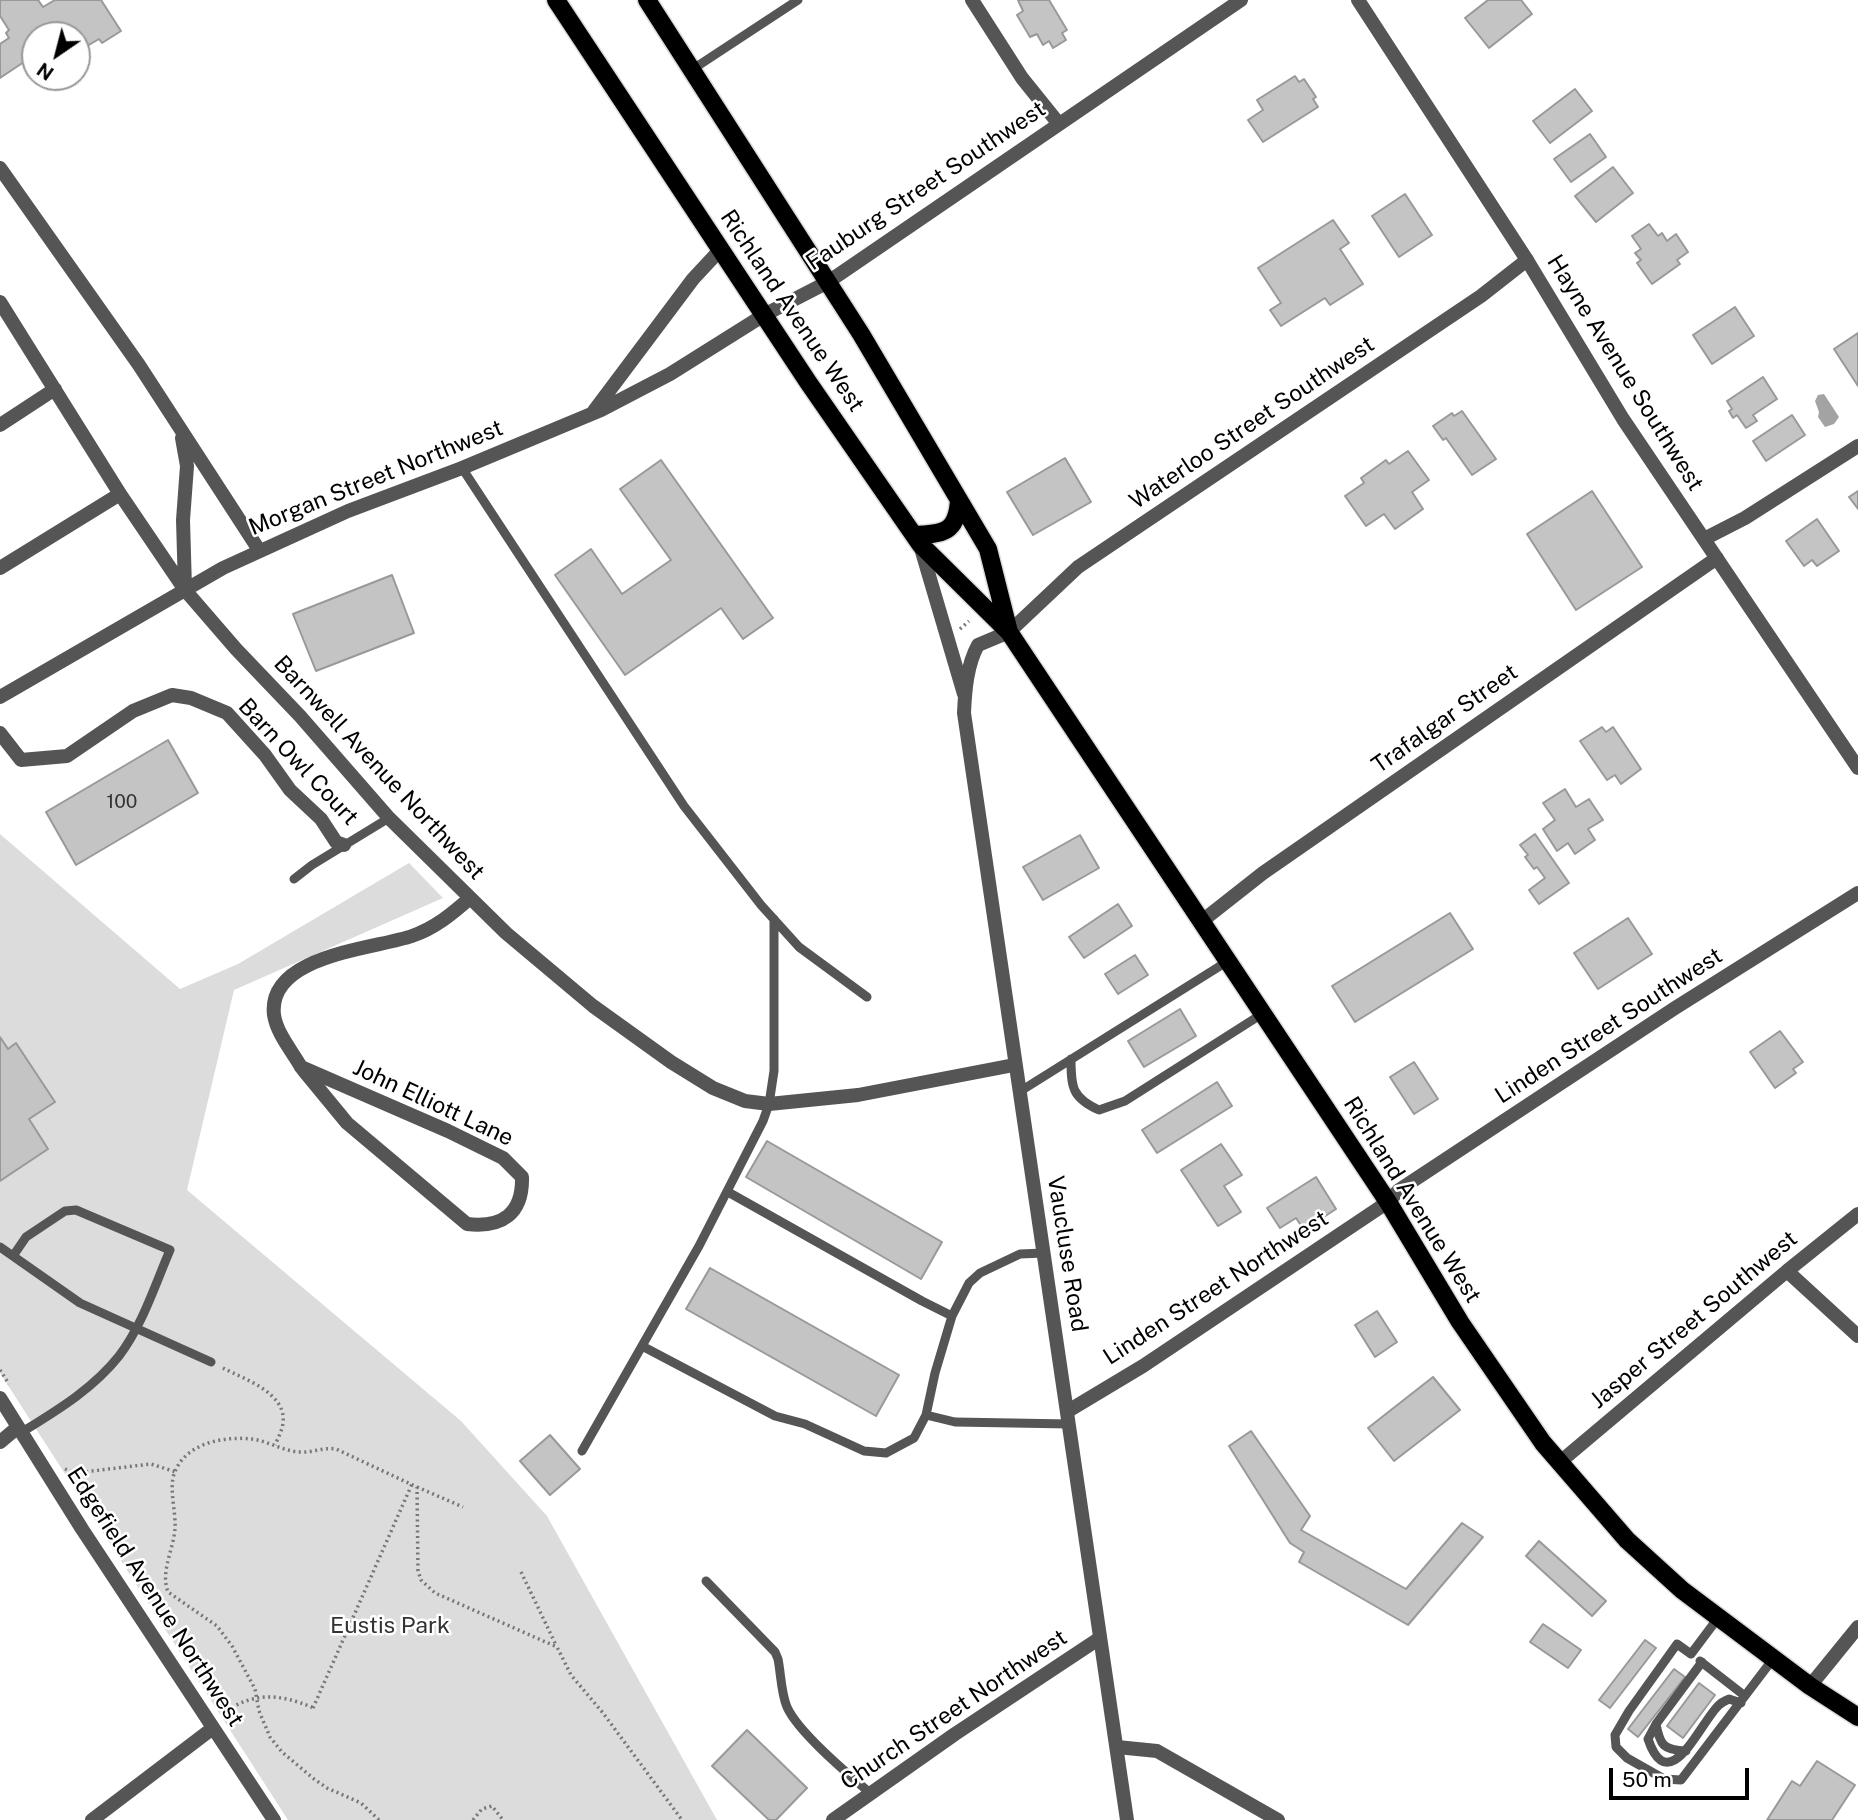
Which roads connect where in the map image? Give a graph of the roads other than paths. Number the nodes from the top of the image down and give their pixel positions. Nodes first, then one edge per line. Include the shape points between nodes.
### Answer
1 (556, 0) edge
2 (647, 0) edge
3 (798, 0) edge
4 (972, 0) edge
5 (1241, 0) edge
6 (1357, 0) edge
7 (693, 69) junction
8 (1059, 124) junction
9 (0, 167) edge
10 (5, 187) edge
11 (720, 250) junction
12 (1527, 260) junction
13 (828, 282) junction
14 (0, 302) edge
15 (764, 315) junction
16 (55, 389) junction
17 (591, 414) junction
18 (173, 416) junction
19 (0, 425) edge
20 (1858, 446) edge
21 (462, 468) junction
22 (120, 494) junction
23 (960, 500) junction
24 (917, 539) junction
25 (1704, 539) junction
26 (259, 550) junction
27 (1717, 558) junction
28 (0, 568) edge
29 (185, 590) junction
30 (1009, 632) junction
31 (964, 694) junction
32 (0, 697) edge
33 (0, 733) edge
34 (1858, 768) edge
35 (389, 818) junction
36 (344, 845) junction
37 (294, 879) dead end
38 (1858, 893) edge
39 (470, 898) junction
40 (774, 919) junction
41 (1202, 921) junction
42 (1228, 961) junction
43 (867, 997) dead end
44 (1262, 1014) junction
45 (1071, 1059) junction
46 (1014, 1065) junction
47 (301, 1067) junction
48 (1019, 1091) junction
49 (769, 1104) junction
50 (728, 1192) junction
51 (1388, 1202) junction
52 (1858, 1214) edge
53 (0, 1247) edge
54 (1044, 1253) junction
55 (13, 1256) junction
56 (1787, 1270) junction
57 (953, 1316) junction
58 (134, 1329) junction
59 (1858, 1336) edge
60 (642, 1346) junction
61 (212, 1362) road end
62 (0, 1398) edge
63 (926, 1415) junction
64 (1069, 1418) junction
65 (20, 1429) junction
66 (0, 1442) edge
67 (582, 1451) dead end
68 (1560, 1462) junction
69 (706, 1581) dead end
70 (1718, 1618) junction
71 (1858, 1627) edge
72 (1100, 1638) junction
73 (1691, 1654) junction
74 (1773, 1659) junction
75 (1702, 1662) junction
76 (1810, 1686) junction
77 (1743, 1700) junction
78 (1858, 1717) edge
79 (1656, 1724) junction
80 (211, 1725) junction
81 (1117, 1748) junction
82 (1686, 1751) junction
83 (870, 1793) junction
84 (92, 1820) edge
85 (274, 1820) edge
86 (833, 1820) edge
87 (1127, 1820) edge
88 (1278, 1820) edge

1 - 11 main road, Richland Avenue West
2 - 7 main road, Richland Avenue West
3 - 7 lane
4 - 8 street via 1022,78
5 - 8 street, Fauburg Street Southwest
6 - 12 street, Hayne Avenue Southwest
7 - 13 main road, Richland Avenue West
8 - 13 street, Fauburg Street Southwest
9 - 10 street
10 - 18 street
11 - 15 main road, Richland Avenue West
11 - 17 street
12 - 25 street, Hayne Avenue Southwest via 1623,419
12 - 30 street, Waterloo Street Southwest via 1481,296 1078,567
13 - 15 street, Fauburg Street Southwest
13 - 23 main road, Richland Avenue West
14 - 16 street, Barnwell Avenue Northwest
15 - 17 street, Fauburg Street Southwest via 670,374
15 - 24 main road, Richland Avenue West
16 - 19 street
16 - 22 street, Barnwell Avenue Northwest
17 - 21 street, Morgan Street Northwest
18 - 26 street
18 - 29 street via 187,466
20 - 25 street
21 - 26 street, Morgan Street Northwest
21 - 40 lane via 684,806
22 - 28 street
22 - 29 street, Barnwell Avenue Northwest
23 - 24 main road via 958,515 947,530
23 - 30 main road, Richland Avenue West via 988,549
24 - 30 main road, Richland Avenue West
24 - 31 street
25 - 27 street, Hayne Avenue Southwest
26 - 29 street, Morgan Street Northwest
27 - 34 street, Hayne Avenue Southwest
27 - 41 street, Trafalgar Street via 1263,873
29 - 32 street, Morgan Street Northwest
29 - 35 street, Barnwell Avenue Northwest
30 - 31 street, Waterloo Street Southwest via 978,645
30 - 41 main road, Richland Avenue West
31 - 46 street, Vaucluse Road
33 - 36 street, Barn Owl Court via 21,760 67,756 133,711 172,695 191,698 227,713 336,842
35 - 36 lane
35 - 39 street, Barnwell Avenue Northwest
36 - 37 lane
38 - 51 street, Linden Street Southwest via 1399,1190
39 - 47 street, John Elliott Lane via 425,931 316,961 286,982 276,995 274,1012 277,1027
39 - 49 street, Barnwell Avenue Northwest via 558,978 671,1062 729,1096
40 - 43 lane via 799,947
40 - 49 lane via 774,1071
41 - 42 main road, Richland Avenue West
42 - 44 main road, Richland Avenue West
42 - 45 lane
44 - 45 lane via 1125,1101 1099,1110 1086,1104 1071,1087
44 - 51 main road, Richland Avenue West
45 - 48 lane
46 - 48 street, Vaucluse Road
46 - 49 street, Barnwell Avenue Northwest via 858,1095
47 - 47 street, John Elliott Lane via 347,1123 467,1224 485,1226 502,1221 516,1209 522,1177 503,1158
48 - 54 street, Vaucluse Road
49 - 50 lane
50 - 57 lane
50 - 60 lane
51 - 64 street, Linden Street Northwest
51 - 68 main road, Richland Avenue West via 1460,1322
52 - 56 street, Jasper Street Southwest
53 - 55 lane
54 - 57 lane via 1020,1254 980,1273 969,1283
54 - 64 street, Vaucluse Road
55 - 58 lane via 80,1303
55 - 58 lane via 26,1237 65,1211 76,1210 170,1250
56 - 59 street
56 - 68 street, Jasper Street Southwest
57 - 63 lane
58 - 61 lane
58 - 65 lane via 119,1356 97,1378 66,1405
60 - 63 lane via 775,1416 804,1423 864,1451 886,1453 914,1438
60 - 67 lane
62 - 65 street, Edgefield Avenue Northwest
63 - 64 lane via 955,1422
64 - 72 street, Vaucluse Road
65 - 66 street
65 - 80 street, Edgefield Avenue Northwest
68 - 70 main road, Richland Avenue West via 1627,1540
69 - 83 lane via 775,1652 786,1706 795,1720
70 - 73 lane
70 - 74 main road, Richland Avenue West
71 - 76 street
72 - 81 street, Vaucluse Road
72 - 83 street, Church Street Northwest
73 - 75 lane
73 - 77 lane via 1677,1644 1629,1711 1615,1735 1616,1747 1627,1758 1664,1779 1681,1780
74 - 76 main road, Richland Avenue West
74 - 77 lane
75 - 77 lane
75 - 79 lane
76 - 78 main road, Richland Avenue West
77 - 82 lane via 1728,1699 1718,1705
79 - 82 lane via 1665,1747
79 - 82 lane via 1648,1740 1660,1760 1673,1762
80 - 84 street
80 - 85 street, Edgefield Avenue Northwest
81 - 87 street, Vaucluse Road
81 - 88 street via 1157,1751
83 - 86 street, Church Street Northwest

